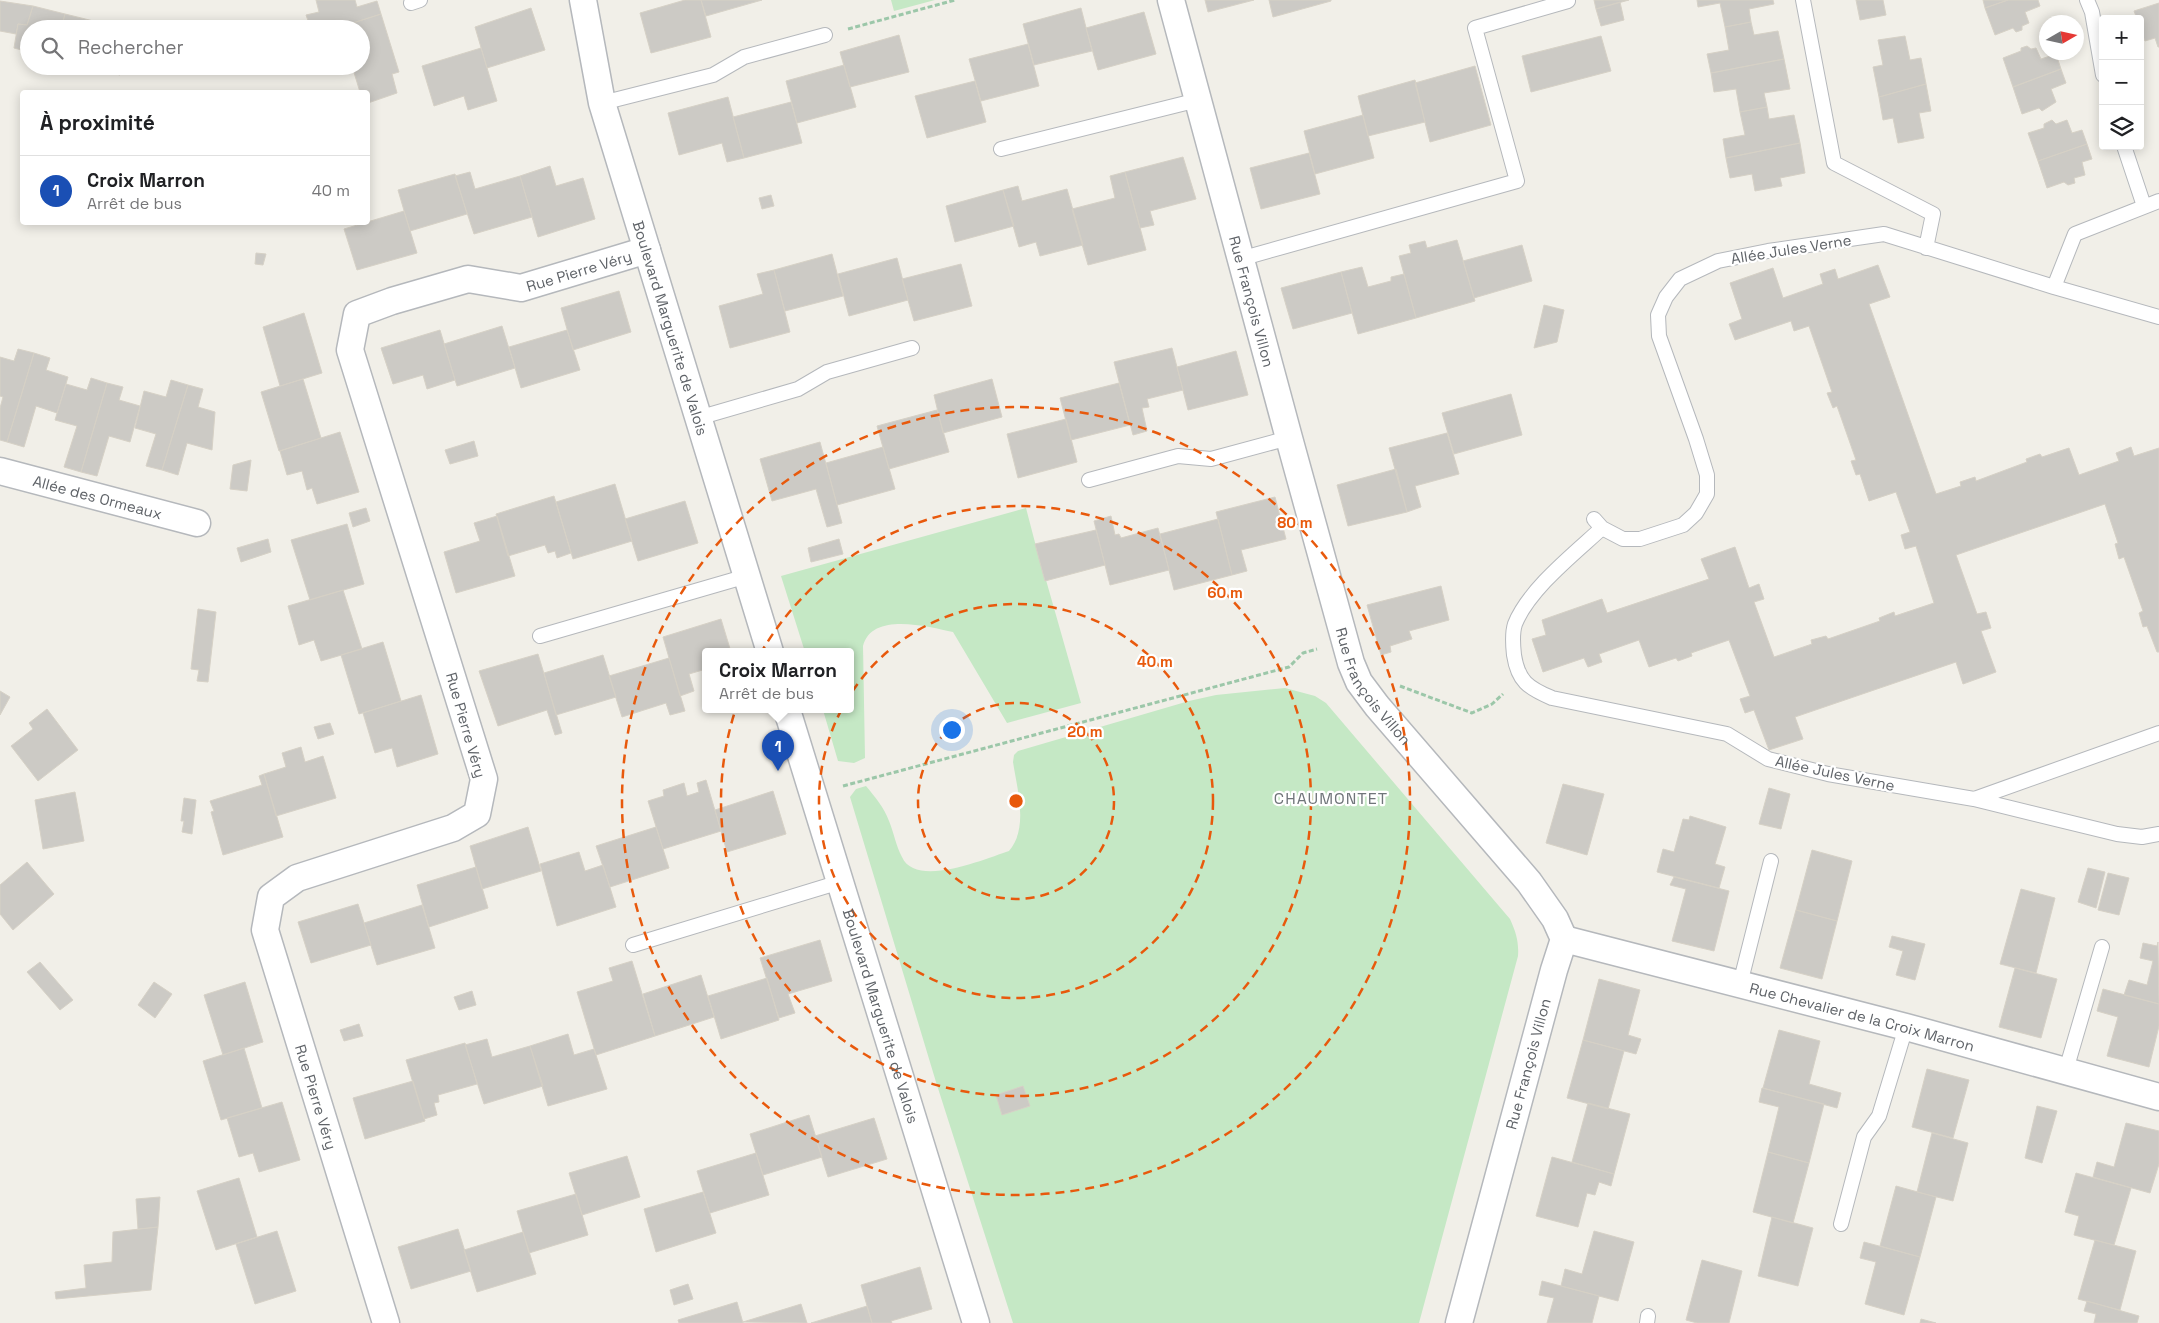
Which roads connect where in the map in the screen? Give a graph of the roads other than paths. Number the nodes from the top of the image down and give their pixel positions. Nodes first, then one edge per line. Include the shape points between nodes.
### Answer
1 (583, 0) edge
2 (1171, 0) edge
3 (1803, 0) edge
4 (2087, 0) edge
5 (1568, 1) dead end
6 (825, 35) road end
7 (2100, 60) edge
8 (1198, 100) junction
9 (602, 103) junction
10 (1001, 148) dead end
11 (2125, 150) edge
12 (2159, 201) edge
13 (2144, 206) junction
14 (1926, 248) junction
15 (647, 250) junction
16 (1240, 259) junction
17 (2054, 287) junction
18 (2159, 317) edge
19 (912, 348) dead end
20 (698, 418) junction
21 (1289, 438) junction
22 (0, 471) edge
23 (1089, 480) dead end
24 (197, 523) dead end
25 (747, 576) junction
26 (540, 636) dead end
27 (769, 648) edge
28 (788, 713) edge
29 (2159, 733) edge
30 (1974, 799) junction
31 (2159, 834) edge
32 (1771, 861) dead end
33 (840, 882) junction
34 (1564, 938) junction
35 (633, 945) dead end
36 (2102, 947) dead end
37 (1740, 984) junction
38 (1906, 1027) junction
39 (2066, 1070) junction
40 (2159, 1097) edge
41 (1841, 1224) dead end
42 (386, 1323) edge
43 (976, 1323) edge
44 (1459, 1323) edge

1 - 9 street, Boulevard Marguerite de Valois
2 - 8 street, Rue François Villon
3 - 14 lane via 1834,163 1933,214
4 - 7 lane
5 - 16 lane via 1476,28 1517,181
6 - 9 lane via 744,57 713,75
8 - 10 lane
8 - 16 street, Rue François Villon
9 - 15 street, Boulevard Marguerite de Valois
11 - 13 lane
12 - 13 lane
13 - 17 lane via 2075,234
14 - 17 lane, Allée Jules Verne
14 - 30 lane, Allée Jules Verne via 1884,234 1768,250 1718,261 1680,279 1666,297 1658,315 1659,336 1702,457 1707,475 1707,494 1696,513 1683,525 1640,539 1623,539 1598,523 1525,605 1514,626 1513,648 1521,678 1533,690 1552,698 1727,734 1768,759 1828,774
15 - 20 street, Boulevard Marguerite de Valois
15 - 42 street, Rue Pierre Véry via 521,288 468,279 356,314 350,350 484,779 477,814 453,828 297,878 271,897 264,930
16 - 21 street, Rue François Villon
17 - 18 lane, Allée Jules Verne
19 - 20 lane via 827,372 798,389
20 - 25 street, Boulevard Marguerite de Valois
21 - 23 lane via 1211,459 1178,456
21 - 34 street, Rue François Villon via 1345,641 1360,682 1529,882 1556,918
22 - 24 street, Allée des Ormeaux
25 - 26 lane
25 - 27 street, Boulevard Marguerite de Valois
28 - 33 street, Boulevard Marguerite de Valois
29 - 30 lane, Allée Jules Verne
30 - 31 lane via 2117,834 2142,837
32 - 37 lane
33 - 35 lane
33 - 43 street, Boulevard Marguerite de Valois
34 - 37 street, Rue Chevalier de la Croix Marron
34 - 44 street, Rue François Villon
36 - 39 lane
37 - 38 street, Rue Chevalier de la Croix Marron
38 - 39 street, Rue Chevalier de la Croix Marron
38 - 41 lane via 1879,1116 1864,1137
39 - 40 street, Rue Chevalier de la Croix Marron

